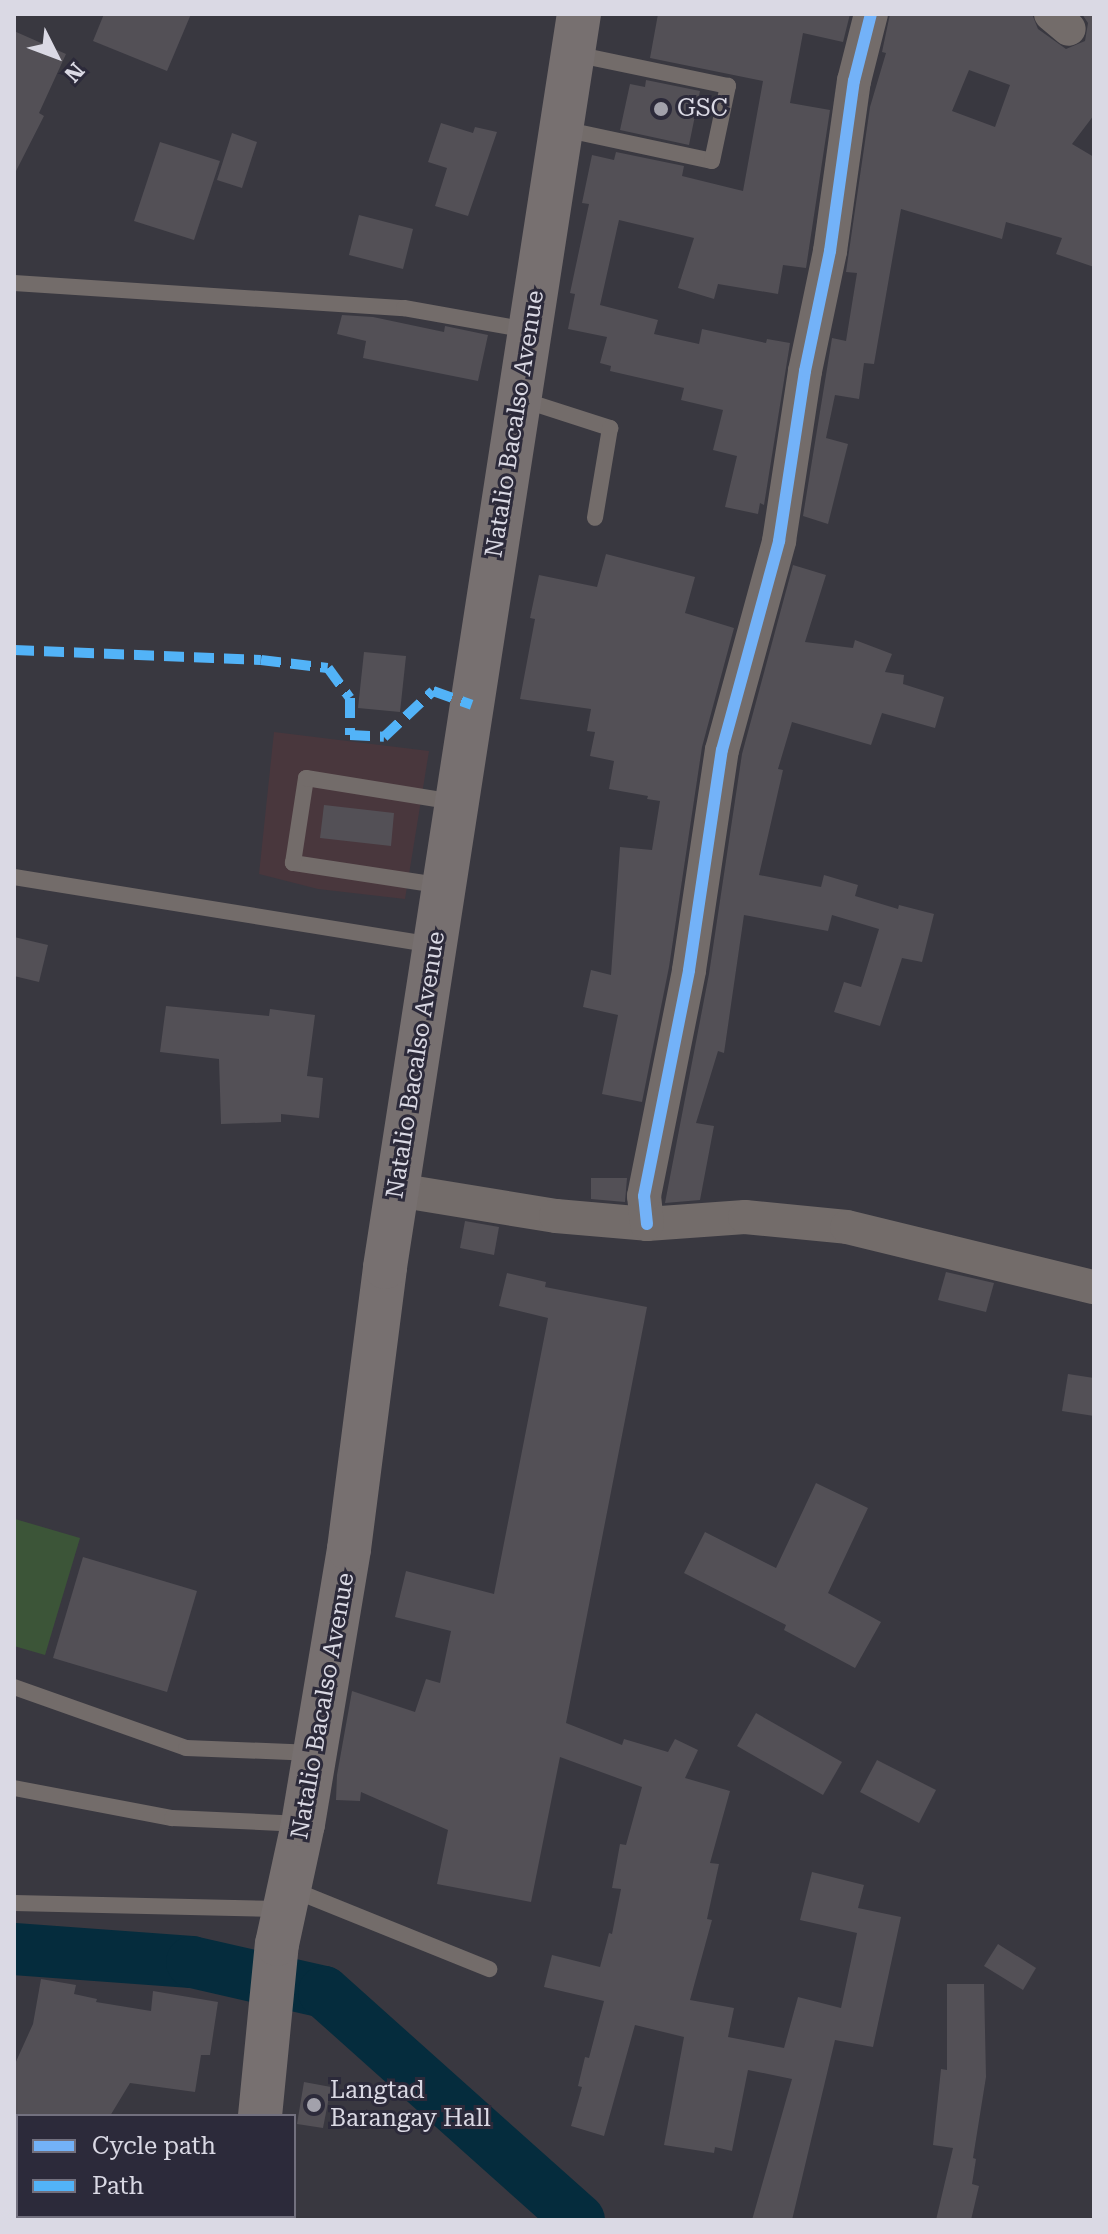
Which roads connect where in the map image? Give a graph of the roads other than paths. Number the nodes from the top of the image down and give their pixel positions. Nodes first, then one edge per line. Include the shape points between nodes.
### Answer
1 (871, 14) edge
2 (576, 34) edge
3 (561, 129) junction
4 (14, 283) edge
5 (530, 330) junction
6 (520, 399) junction
7 (595, 518) dead end
8 (457, 802) junction
9 (14, 877) edge
10 (444, 886) junction
11 (435, 945) junction
12 (397, 1190) junction
13 (647, 1224) junction
14 (1094, 1287) edge
15 (14, 1687) edge
16 (315, 1753) junction
17 (14, 1788) edge
18 (303, 1824) junction
19 (14, 1903) edge
20 (285, 1914) junction
21 (489, 1969) dead end
22 (260, 2114) edge

1 - 13 street via 854,81 779,541 722,750 689,970 644,1196
2 - 3 highway, Natalio Bacalso Avenue
2 - 3 lane via 728,86 712,161
3 - 5 highway, Natalio Bacalso Avenue
4 - 5 lane via 404,308
5 - 6 highway, Natalio Bacalso Avenue
6 - 7 lane via 610,428
6 - 8 highway, Natalio Bacalso Avenue
8 - 10 highway, Natalio Bacalso Avenue
8 - 10 lane via 306,778 293,863
9 - 11 lane
10 - 11 highway, Natalio Bacalso Avenue
11 - 12 highway, Natalio Bacalso Avenue
12 - 13 street via 556,1216
12 - 16 highway, Natalio Bacalso Avenue via 349,1549
13 - 14 street via 745,1217 847,1227
15 - 16 lane via 186,1748
16 - 18 highway, Natalio Bacalso Avenue
17 - 18 lane via 172,1818
18 - 20 highway, Natalio Bacalso Avenue
19 - 20 lane
20 - 21 lane
20 - 22 highway, Natalio Bacalso Avenue via 268,2016

